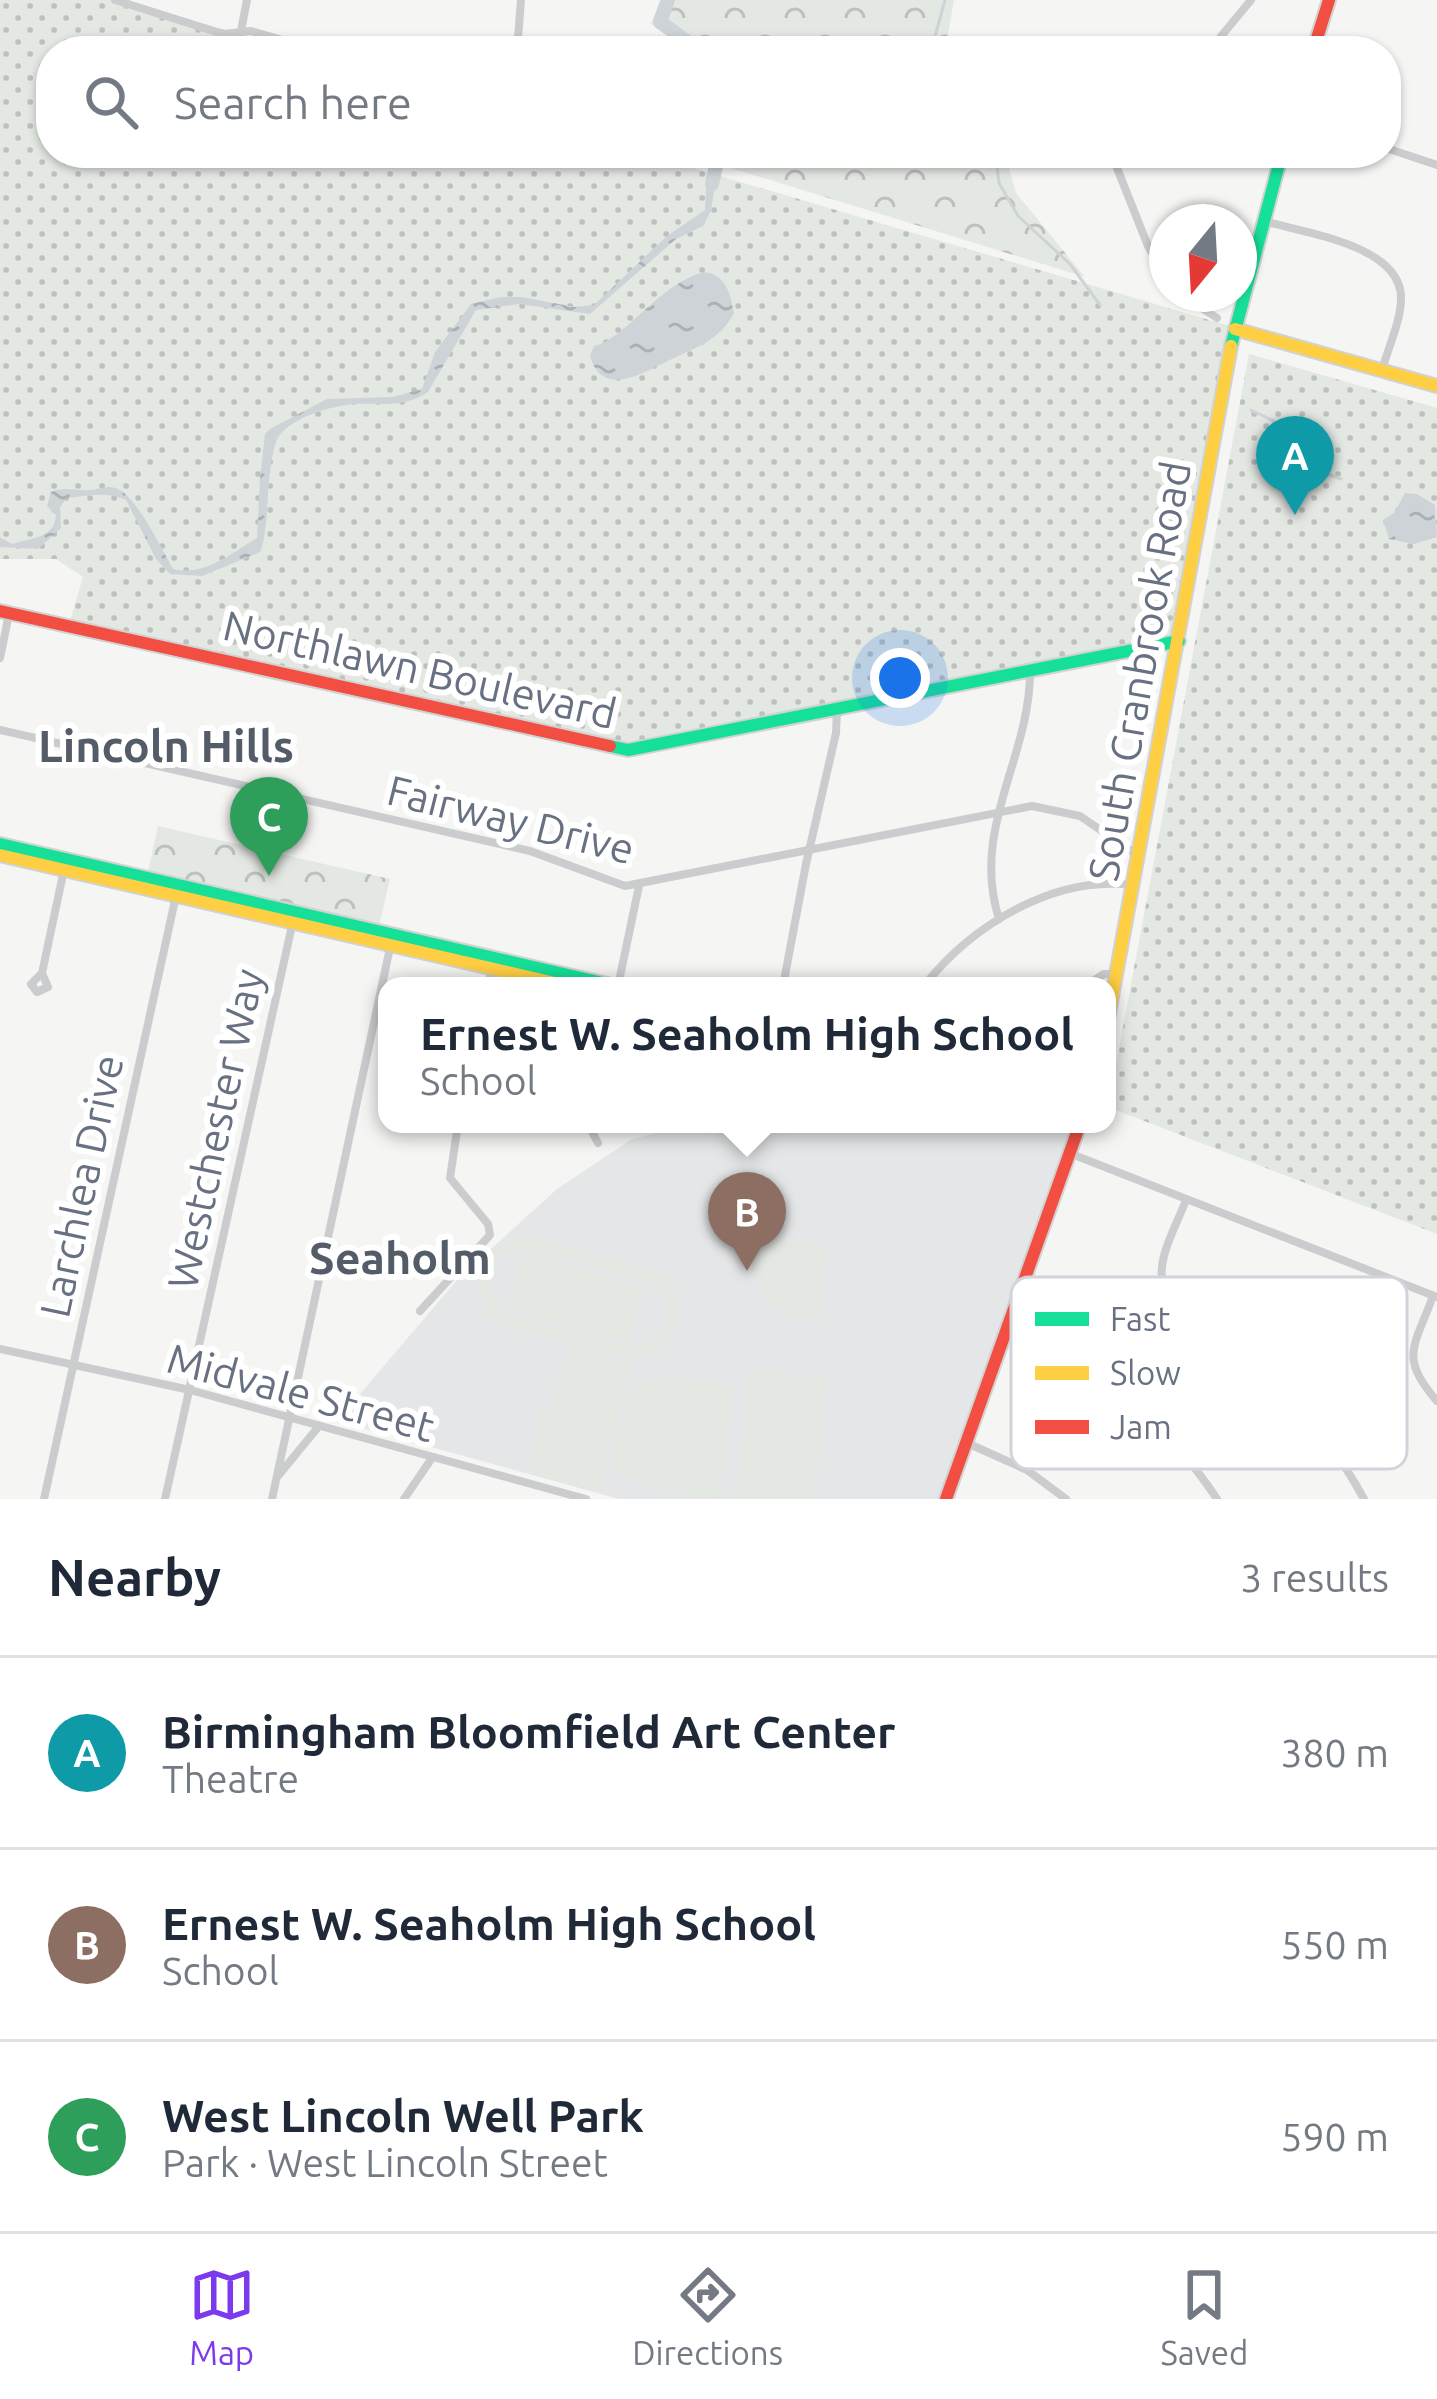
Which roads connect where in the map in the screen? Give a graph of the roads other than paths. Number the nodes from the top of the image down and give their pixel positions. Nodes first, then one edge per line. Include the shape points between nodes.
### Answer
1 (115, 0) edge
2 (247, 0) edge
3 (520, 0) edge
4 (1251, 0) edge
5 (1324, 2) edge
6 (241, 31) junction
7 (261, 36) edge
8 (518, 36) edge
9 (1221, 36) edge
10 (1316, 36) edge
11 (1401, 153) edge
12 (1437, 165) edge
13 (1117, 168) edge
14 (1278, 168) edge
15 (1262, 220) junction
16 (1149, 248) edge
17 (1209, 312) edge
18 (1217, 317) dead end
19 (1234, 329) junction
20 (1382, 370) junction
21 (1437, 386) edge
22 (5, 613) edge
23 (1179, 641) junction
24 (0, 658) edge
25 (1030, 670) junction
26 (837, 710) junction
27 (0, 730) edge
28 (999, 810) junction
29 (0, 844) edge
30 (809, 850) junction
31 (0, 855) edge
32 (1139, 856) junction
33 (65, 865) junction
34 (1133, 885) junction
35 (639, 886) junction
36 (177, 890) junction
37 (294, 917) junction
38 (999, 919) junction
39 (392, 940) junction
40 (493, 963) junction
41 (42, 973) dead end
42 (1117, 974) junction
43 (384, 977) edge
44 (490, 977) edge
45 (539, 977) edge
46 (560, 977) edge
47 (619, 977) edge
48 (785, 977) edge
49 (932, 977) edge
50 (1099, 977) edge
51 (1116, 979) edge
52 (378, 1005) edge
53 (456, 1133) edge
54 (593, 1133) edge
55 (1077, 1133) edge
56 (598, 1143) dead end
57 (1069, 1153) junction
58 (1186, 1200) junction
59 (1025, 1277) edge
60 (1163, 1277) edge
61 (1384, 1277) edge
62 (1407, 1286) edge
63 (1435, 1297) edge
64 (420, 1311) dead end
65 (1011, 1318) edge
66 (1006, 1332) junction
67 (1011, 1334) edge
68 (0, 1349) edge
69 (73, 1366) junction
70 (190, 1390) junction
71 (1437, 1401) edge
72 (289, 1418) junction
73 (319, 1426) junction
74 (967, 1443) junction
75 (432, 1458) junction
76 (1011, 1463) edge
77 (1025, 1469) edge
78 (1192, 1469) edge
79 (1344, 1469) edge
80 (277, 1477) junction
81 (545, 1487) junction
82 (44, 1499) edge
83 (165, 1499) edge
84 (272, 1499) edge
85 (404, 1499) edge
86 (541, 1499) edge
87 (586, 1499) edge
88 (946, 1499) edge
89 (1066, 1499) edge
90 (1216, 1499) edge
91 (1364, 1499) edge

1 - 6 street via 223,34
2 - 6 street
3 - 8 street
4 - 9 street
5 - 10 street
6 - 7 street
11 - 12 street
13 - 16 street
14 - 15 street, South Cranbrook Road
15 - 19 street, South Cranbrook Road
15 - 20 street via 1389,266 1401,297
17 - 18 street
19 - 20 street
19 - 23 street, South Cranbrook Road
20 - 21 street
22 - 24 street
22 - 26 street, Northlawn Boulevard via 620,749
23 - 25 street, Northlawn Boulevard
23 - 32 street, South Cranbrook Road
25 - 26 street, Northlawn Boulevard
25 - 28 street
26 - 30 street
27 - 35 street, Fairway Drive via 530,851
28 - 30 street, Fairway Drive
28 - 32 street, Fairway Drive via 1072,812
28 - 38 street via 989,860
29 - 33 street
30 - 35 street, Fairway Drive
30 - 48 street
31 - 33 street
32 - 34 street, South Cranbrook Road
33 - 36 street
33 - 41 street
34 - 38 street via 1058,893
34 - 42 street, South Cranbrook Road
35 - 47 street
36 - 37 street
36 - 69 street, Larchlea Drive
37 - 39 street
37 - 70 street, Westchester Way
38 - 49 street
39 - 40 street
39 - 43 street
40 - 44 street
40 - 45 street
40 - 46 street
42 - 50 street
42 - 51 street, South Cranbrook Road
52 - 72 street
53 - 64 street via 450,1178 488,1223 488,1238
54 - 56 street
55 - 57 street
57 - 58 street
57 - 59 street
58 - 60 street
58 - 61 street
62 - 63 street
63 - 71 street via 1412,1363
65 - 66 street
66 - 67 street
66 - 74 street
68 - 69 street, Midvale Street
69 - 70 street, Midvale Street
69 - 82 street, Larchlea Drive
70 - 72 street, Midvale Street
70 - 83 street, Westchester Way
72 - 73 street, Midvale Street
72 - 80 street
73 - 75 street, Midvale Street
73 - 80 street
74 - 76 street
74 - 88 street
75 - 81 street, Midvale Street
75 - 85 street
77 - 89 street
78 - 90 street
79 - 91 street
80 - 84 street
81 - 86 street
81 - 87 street, Midvale Street

